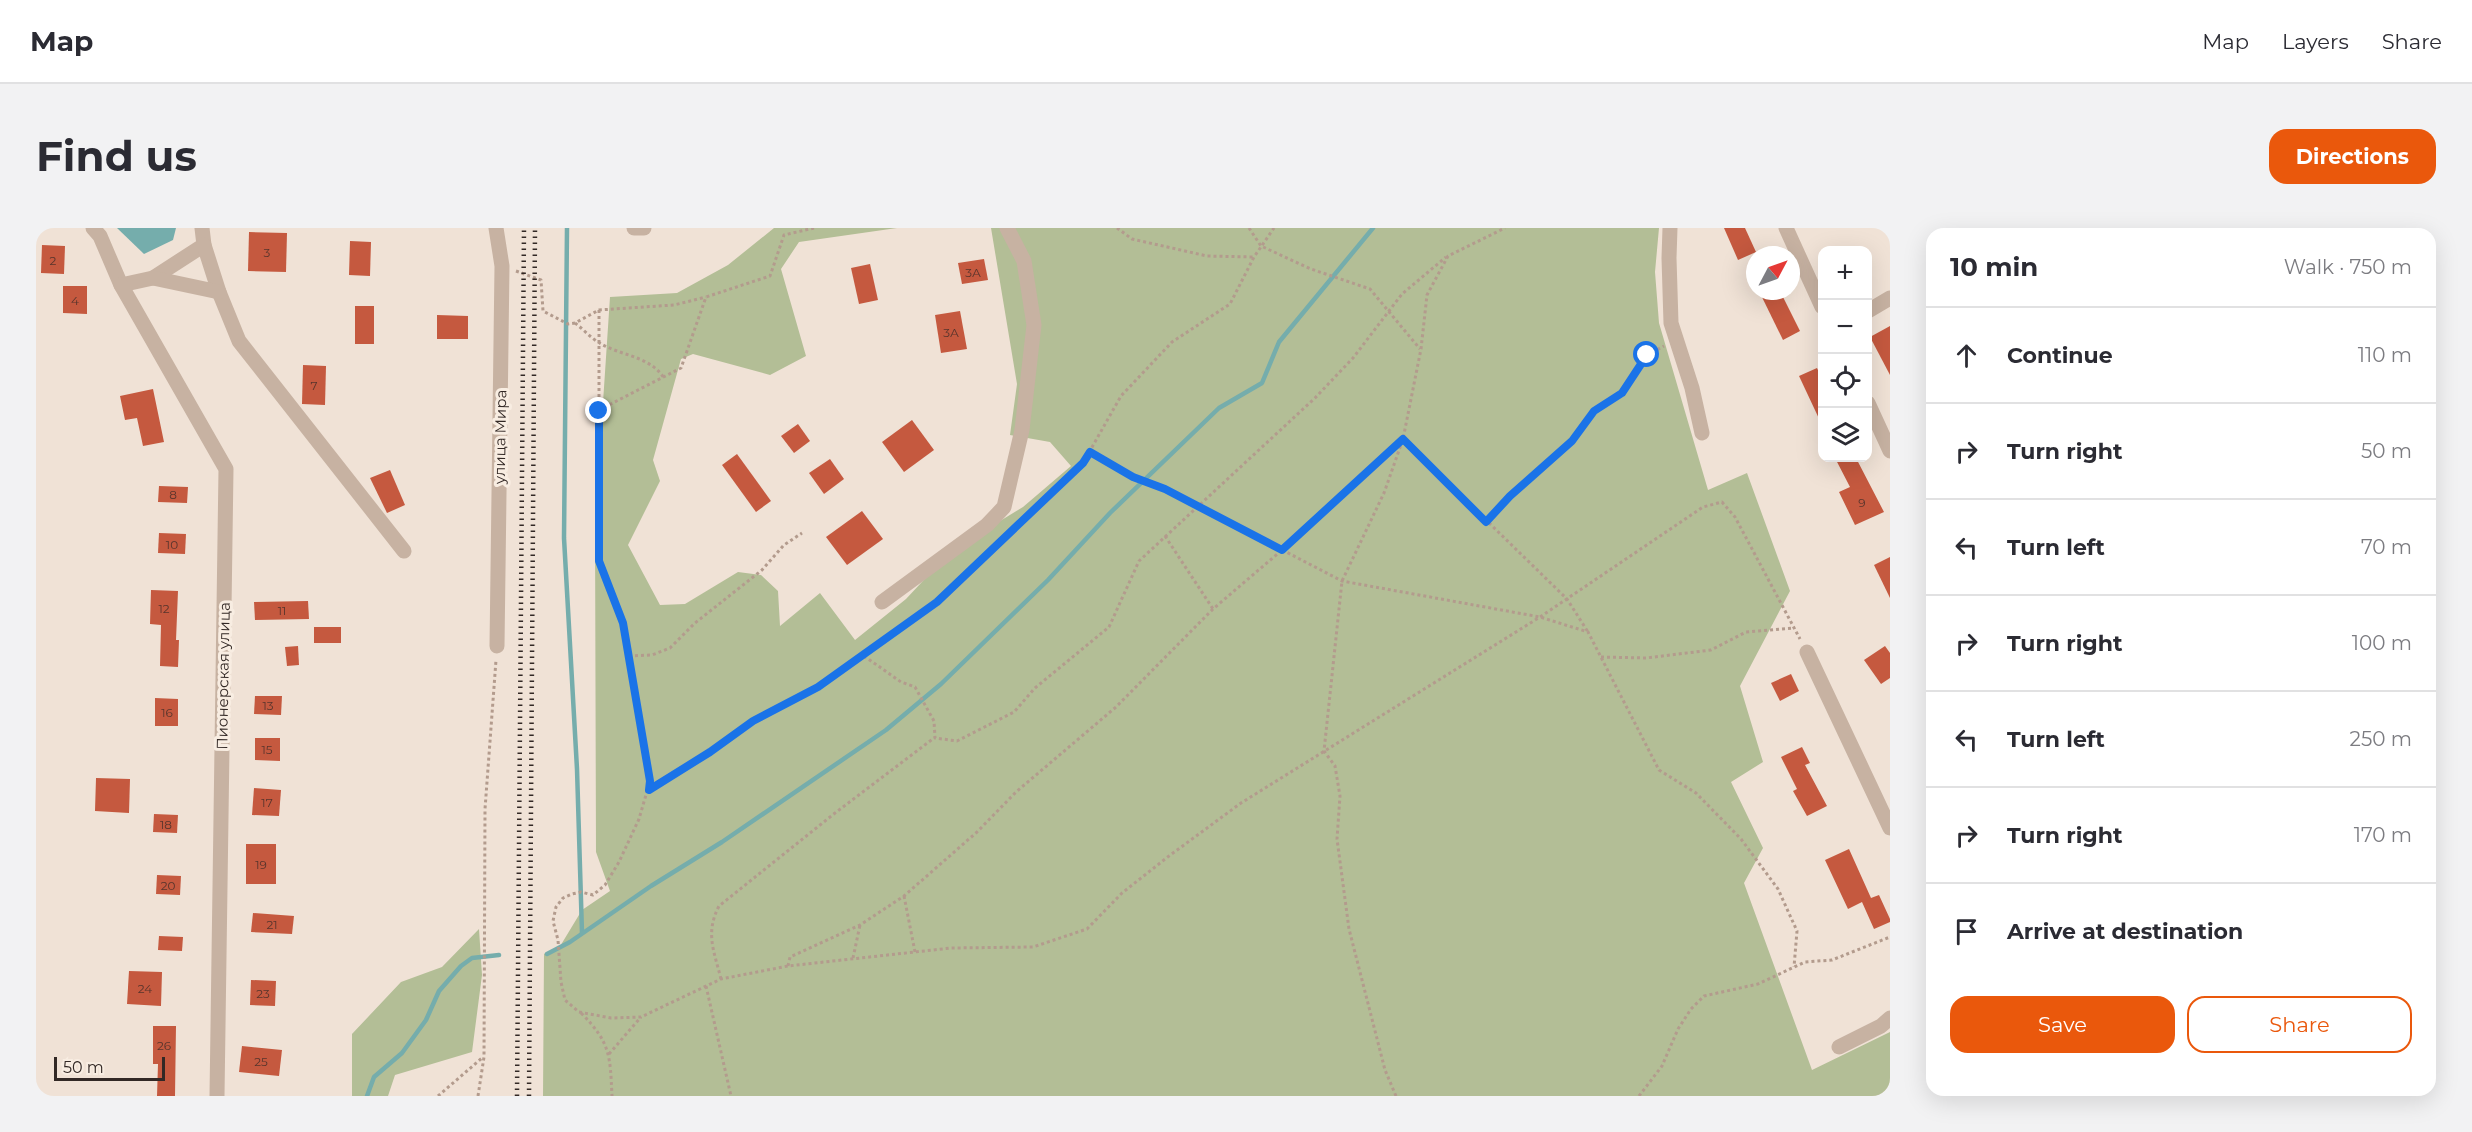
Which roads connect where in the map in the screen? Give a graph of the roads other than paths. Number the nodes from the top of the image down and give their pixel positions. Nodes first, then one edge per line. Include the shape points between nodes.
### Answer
1 (93, 228) edge
2 (202, 228) edge
3 (496, 228) edge
4 (634, 228) edge
5 (644, 228) edge
6 (1007, 228) edge
7 (1670, 228) edge
8 (1786, 228) edge
9 (204, 245) junction
10 (153, 278) junction
11 (121, 285) junction
12 (219, 292) junction
13 (1890, 298) edge
14 (1819, 300) edge
15 (1872, 309) edge
16 (1870, 408) edge
17 (1702, 433) dead end
18 (1890, 451) edge
19 (404, 551) dead end
20 (882, 602) dead end
21 (496, 646) road end
22 (1807, 652) road end
23 (1890, 828) edge
24 (1890, 1018) edge
25 (1839, 1047) dead end
26 (217, 1096) edge

1 - 11 street
2 - 9 street
3 - 21 street, улица Мира via 502,266
4 - 5 street
6 - 20 street via 1024,261 1034,325 1022,430 1004,507 987,525
7 - 17 street via 1671,323
8 - 14 street
9 - 10 street
9 - 12 street
10 - 11 street
10 - 12 street
11 - 26 street, Пионерская улица via 226,469
12 - 19 street via 239,341
13 - 15 street
16 - 18 street
22 - 23 street
24 - 25 street

